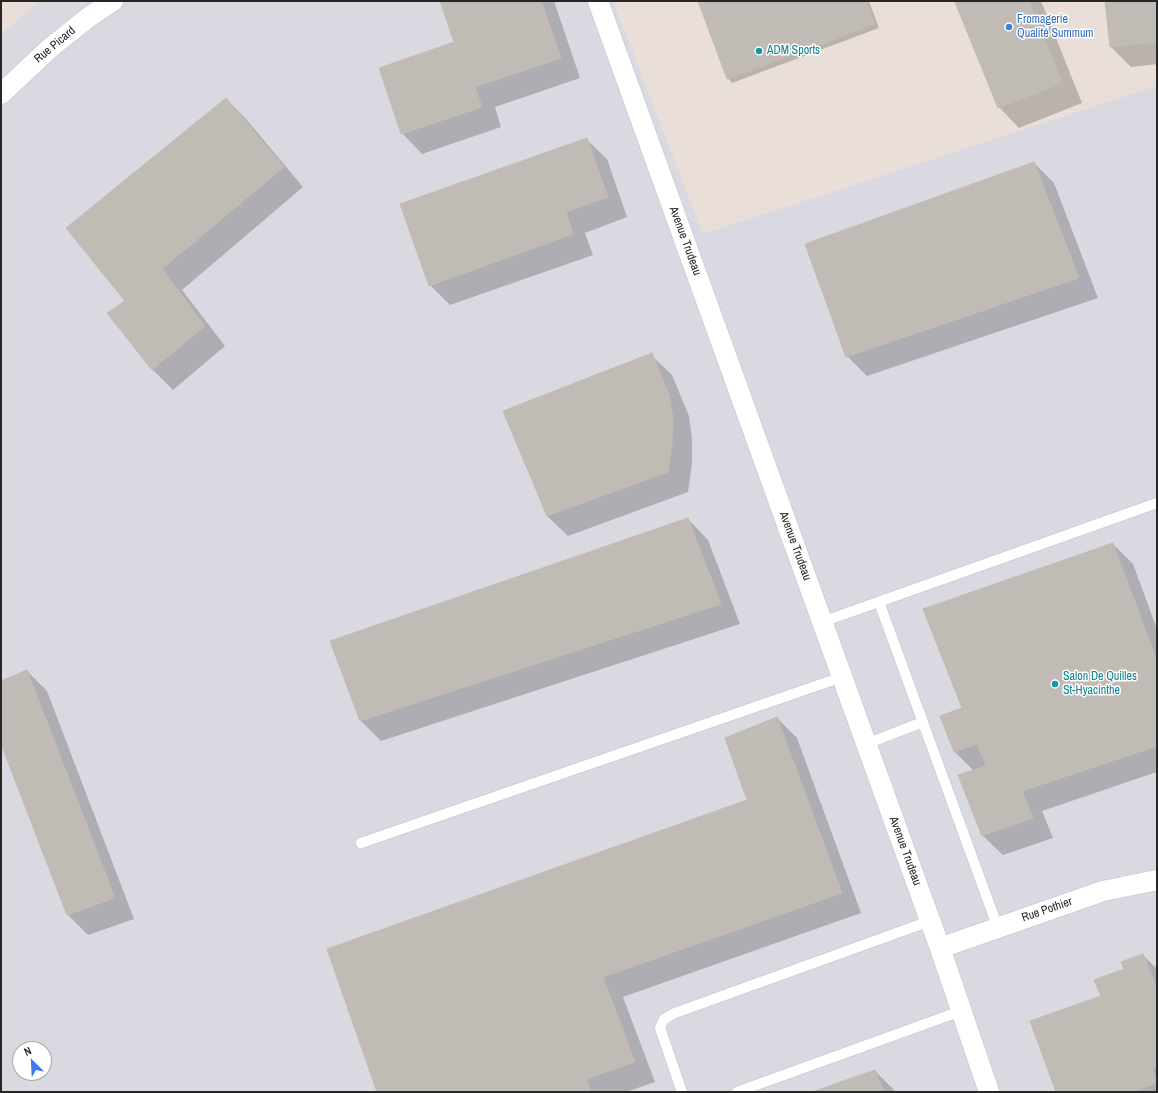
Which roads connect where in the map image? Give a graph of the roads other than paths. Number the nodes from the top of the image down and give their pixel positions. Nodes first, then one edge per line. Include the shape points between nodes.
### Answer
1 (112, 1) edge
2 (598, 1) edge
3 (1, 94) edge
4 (1157, 503) edge
5 (879, 602) junction
6 (822, 622) junction
7 (842, 676) junction
8 (923, 722) junction
9 (866, 744) junction
10 (361, 843) dead end
11 (1157, 880) edge
12 (930, 921) junction
13 (998, 928) junction
14 (940, 948) junction
15 (961, 1011) junction
16 (682, 1092) edge
17 (737, 1092) edge
18 (989, 1092) edge

1 - 3 street, Rue Picard via 50,48
2 - 6 street, Avenue Trudeau
4 - 5 lane
5 - 6 lane
5 - 8 lane
6 - 7 street, Avenue Trudeau
7 - 9 street, Avenue Trudeau
7 - 10 lane
8 - 9 lane
8 - 13 lane
9 - 12 street, Avenue Trudeau
11 - 13 street, Rue Pothier via 1103,891
12 - 14 street, Avenue Trudeau
12 - 16 lane via 682,1010 664,1019 660,1028
13 - 14 street, Rue Pothier
14 - 15 street, Avenue Trudeau
15 - 17 lane
15 - 18 street, Avenue Trudeau

